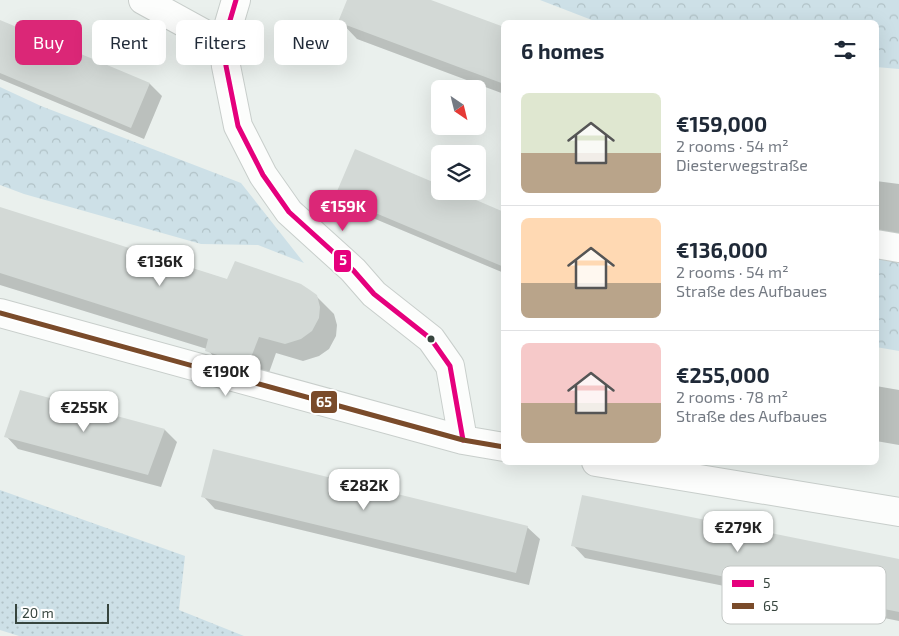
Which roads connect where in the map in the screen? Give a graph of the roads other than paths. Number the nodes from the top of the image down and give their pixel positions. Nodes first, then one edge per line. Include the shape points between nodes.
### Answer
1 (143, 0) edge
2 (236, 0) edge
3 (180, 20) edge
4 (231, 20) edge
5 (228, 65) edge
6 (879, 245) edge
7 (899, 248) edge
8 (0, 313) edge
9 (463, 440) junction
10 (501, 446) edge
11 (614, 465) edge
12 (899, 512) edge

1 - 3 street
2 - 4 street
5 - 9 street via 238,126 263,176 290,212 353,270 374,294 430,339 450,366
6 - 7 street
8 - 9 street
9 - 10 street
11 - 12 street

